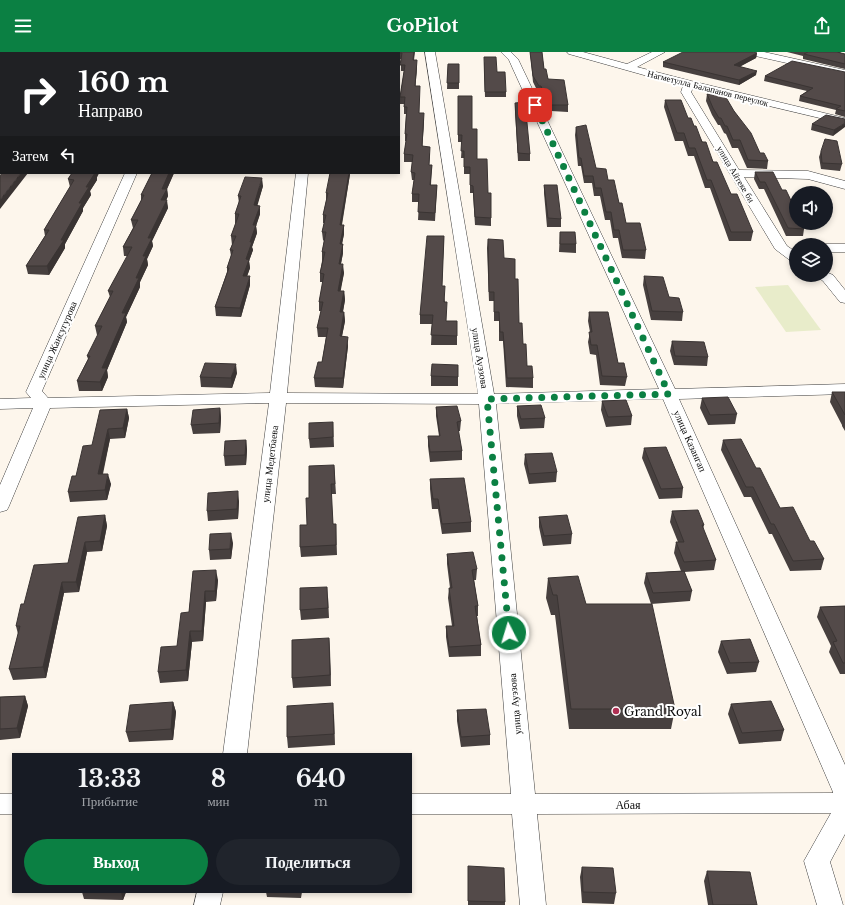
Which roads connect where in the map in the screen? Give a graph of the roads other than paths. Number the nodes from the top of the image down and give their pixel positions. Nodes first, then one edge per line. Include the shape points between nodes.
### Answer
1 (430, 52) edge
2 (506, 52) edge
3 (572, 52) edge
4 (660, 52) edge
5 (751, 52) edge
6 (628, 67) junction
7 (845, 73) edge
8 (689, 84) junction
9 (845, 121) edge
10 (736, 173) junction
11 (131, 174) edge
12 (302, 174) edge
13 (845, 185) edge
14 (833, 248) edge
15 (845, 248) edge
16 (782, 249) junction
17 (789, 249) edge
18 (789, 254) edge
19 (831, 282) edge
20 (845, 299) edge
21 (845, 389) edge
22 (669, 394) junction
23 (278, 398) junction
24 (487, 399) junction
25 (44, 403) junction
26 (0, 404) edge
27 (0, 506) edge
28 (235, 753) edge
29 (845, 792) edge
30 (845, 803) edge
31 (0, 804) edge
32 (12, 804) edge
33 (412, 804) edge
34 (525, 804) junction
35 (845, 811) edge
36 (210, 893) edge
37 (207, 905) edge
38 (533, 905) edge
39 (830, 905) edge

1 - 24 street, улица Ауэзова
2 - 22 street, улица Казангап via 518,69
3 - 6 street, Нагметулла Балапанов переулок
4 - 6 street
5 - 7 street
6 - 8 street, Нагметулла Балапанов переулок
8 - 9 street, Нагметулла Балапанов переулок
8 - 10 street, улица Айтеке би via 686,92
10 - 13 street via 808,175
10 - 16 street, улица Айтеке би
11 - 25 street, улица Жансугурова via 34,392
12 - 23 street, улица Медетбаева
14 - 15 street
16 - 17 street
16 - 18 street, улица Айтеке би
19 - 20 street
21 - 22 street
22 - 24 street
22 - 29 street, улица Казангап
23 - 24 street
23 - 25 street
23 - 28 street, улица Медетбаева
24 - 34 street, улица Ауэзова
25 - 26 street
25 - 27 street
30 - 34 street, Абая
31 - 32 street
33 - 34 street, Абая
34 - 38 street, улица Ауэзова
35 - 39 street via 817,861
36 - 37 street

